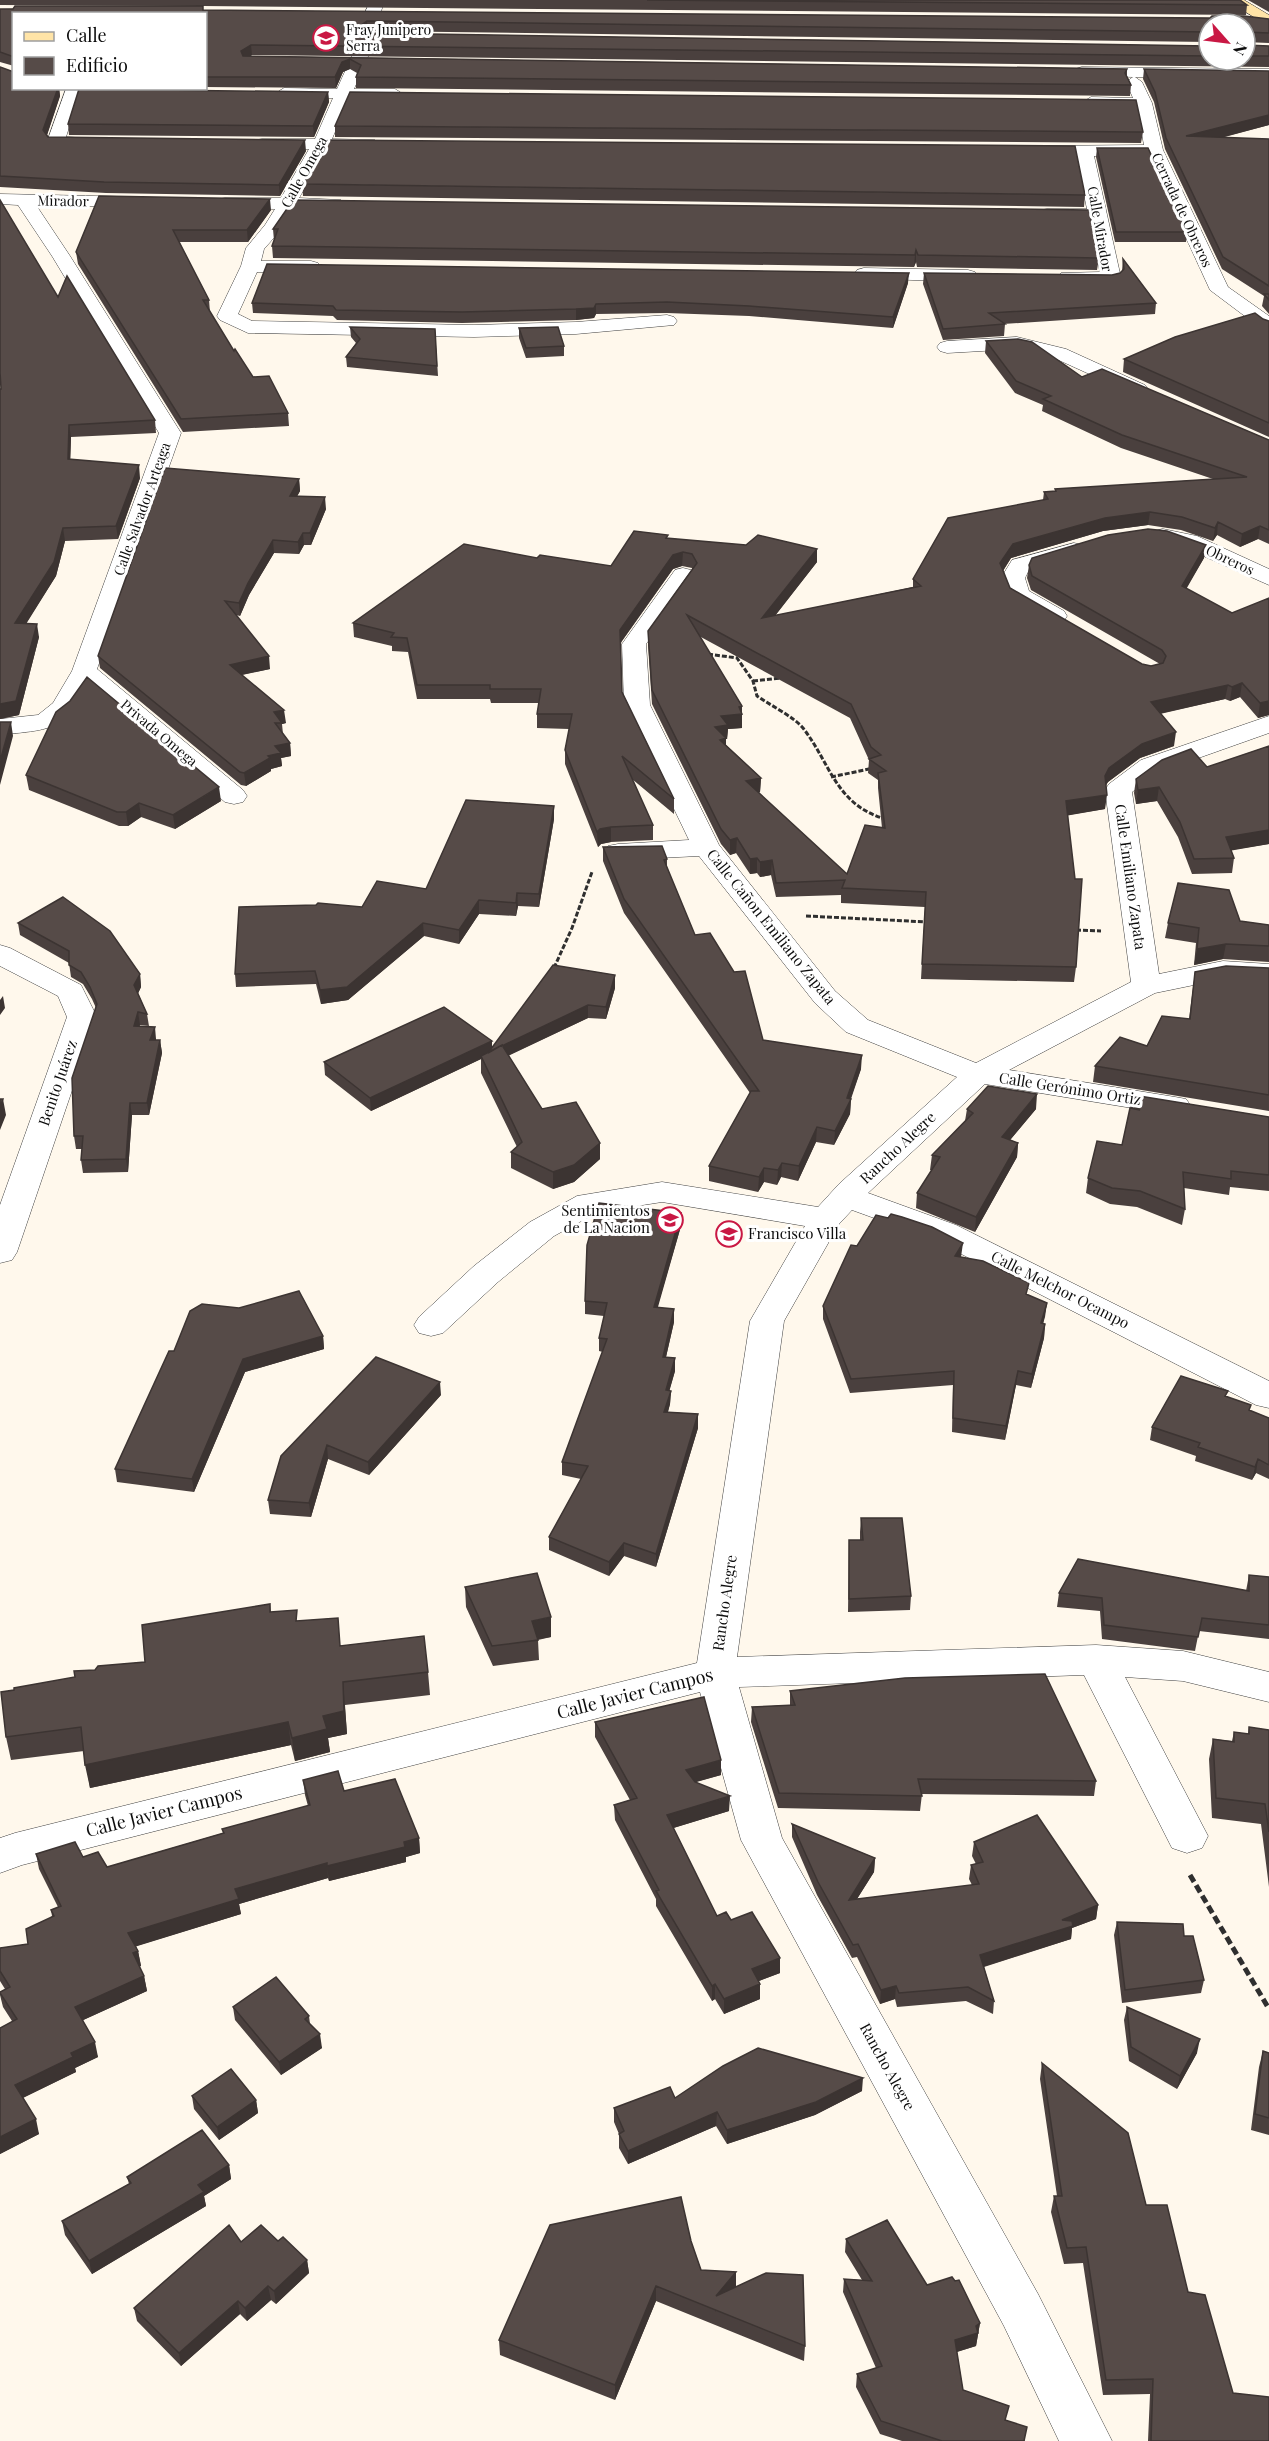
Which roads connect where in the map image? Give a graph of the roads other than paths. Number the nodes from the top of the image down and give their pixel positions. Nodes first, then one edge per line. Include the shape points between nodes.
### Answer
1 (1233, 0) edge
2 (373, 10) edge
3 (1269, 22) edge
4 (350, 65) junction
5 (379, 65) edge
6 (1070, 72) edge
7 (1129, 72) junction
8 (1269, 74) edge
9 (71, 91) edge
10 (273, 93) edge
11 (344, 94) junction
12 (415, 94) edge
13 (1072, 102) edge
14 (1144, 103) junction
15 (114, 143) edge
16 (240, 143) edge
17 (321, 144) junction
18 (381, 144) edge
19 (1154, 150) junction
20 (1013, 151) edge
21 (1084, 151) junction
22 (0, 199) edge
23 (24, 201) junction
24 (156, 202) edge
25 (204, 203) edge
26 (288, 204) junction
27 (347, 204) edge
28 (1027, 214) edge
29 (1099, 215) junction
30 (250, 266) junction
31 (333, 267) edge
32 (848, 274) edge
33 (991, 276) edge
34 (1051, 277) edge
35 (667, 321) dead end
36 (1269, 325) edge
37 (947, 347) dead end
38 (1154, 395) edge
39 (1138, 536) edge
40 (1098, 543) edge
41 (682, 575) dead end
42 (1269, 578) edge
43 (1079, 630) edge
44 (84, 671) junction
45 (1269, 724) edge
46 (0, 727) edge
47 (234, 796) dead end
48 (706, 847) junction
49 (611, 852) edge
50 (0, 954) edge
51 (1269, 973) edge
52 (1146, 986) junction
53 (978, 1074) junction
54 (1199, 1110) edge
55 (836, 1208) junction
56 (0, 1252) edge
57 (431, 1325) dead end
58 (1269, 1396) edge
59 (1096, 1660) junction
60 (715, 1673) junction
61 (1269, 1687) edge
62 (1187, 1836) road end
63 (5, 1856) edge
64 (1086, 2441) edge

1 - 3 main road
2 - 4 street, Calle Omega via 374,38
4 - 5 street
4 - 11 street, Calle Omega
6 - 7 street
7 - 8 street
7 - 14 street, Cerrada de Obreros
9 - 15 street via 56,142
10 - 11 street
11 - 12 street
11 - 17 street, Calle Omega
13 - 14 street
14 - 19 street, Cerrada de Obreros
16 - 17 street
17 - 18 street
17 - 26 street, Calle Omega
19 - 21 street
19 - 36 street, Cerrada de Obreros via 1220,290
20 - 21 street
21 - 29 street, Calle Mirador
22 - 23 street, Mirador
23 - 24 street, Mirador
23 - 44 street, Calle Salvador Arteaga via 170,433
25 - 26 street
26 - 27 street
26 - 30 street, Calle Omega via 255,248
28 - 29 street
29 - 34 street, Calle Mirador via 1111,278
30 - 31 street
30 - 35 street, Calle Omega via 227,316 248,327 474,331
32 - 33 street
37 - 38 street via 1017,343 1059,353
39 - 42 street, Obreros via 1189,541
40 - 43 street via 1020,565 1012,578 1018,595
41 - 48 street, Calle Cañon Emiliano Zapata via 634,644 637,705
44 - 46 street, Calle Salvador Arteaga via 63,708 45,722
44 - 47 street, Privada Omega
45 - 52 street, Calle Emiliano Zapata via 1150,766 1118,790
48 - 49 street
48 - 53 street, Calle Cañon Emiliano Zapata via 825,997 857,1026
50 - 56 street, Benito Juárez via 70,991 82,1017
51 - 52 street, Rancho Alegre via 1223,969
52 - 53 street, Rancho Alegre
53 - 54 street, Calle Gerónimo Ortiz
53 - 55 street, Rancho Alegre
55 - 57 street, Calle Melchor Ocampo via 662,1192 589,1203 542,1229
55 - 58 street, Calle Melchor Ocampo via 944,1232
55 - 60 street, Rancho Alegre via 767,1321
59 - 60 street, Calle Javier Campos
59 - 61 street, Calle Javier Campos via 1183,1666
59 - 62 street
60 - 63 street, Calle Javier Campos
60 - 64 street, Rancho Alegre via 762,1839 1021,2310

